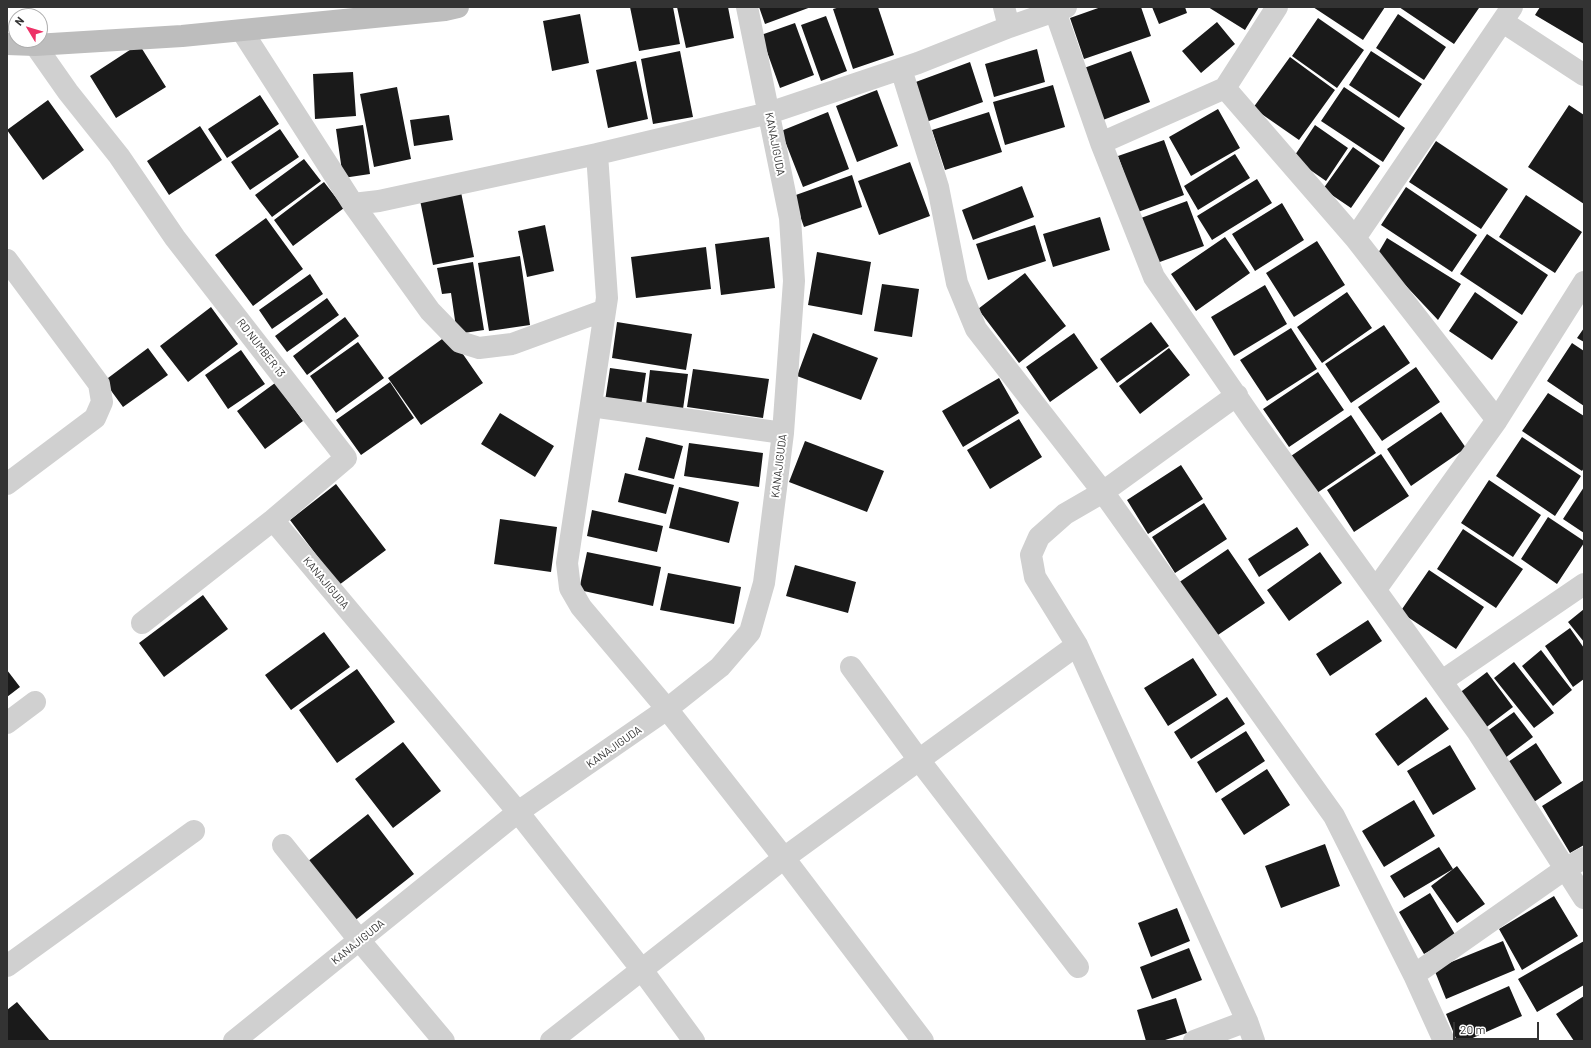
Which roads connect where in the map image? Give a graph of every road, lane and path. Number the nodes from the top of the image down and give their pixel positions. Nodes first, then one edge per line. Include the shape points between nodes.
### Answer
1 (458, 7) edge
2 (747, 7) edge
3 (1277, 7) edge
4 (1061, 9) edge
5 (1508, 14) edge
6 (1007, 17) edge
7 (242, 31) junction
8 (48, 44) edge
9 (37, 48) edge
10 (901, 69) junction
11 (1584, 75) edge
12 (1225, 88) junction
13 (769, 113) junction
14 (1101, 143) junction
15 (597, 154) junction
16 (353, 204) junction
17 (1355, 238) junction
18 (7, 260) edge
19 (1584, 282) edge
20 (605, 310) junction
21 (1237, 396) junction
22 (592, 406) junction
23 (1497, 420) junction
24 (783, 433) junction
25 (7, 484) edge
26 (1103, 492) junction
27 (274, 520) junction
28 (1584, 584) edge
29 (1376, 589) junction
30 (142, 623) dead end
31 (1077, 645) junction
32 (851, 667) dead end
33 (1442, 681) junction
34 (35, 702) dead end
35 (668, 710) junction
36 (7, 723) edge
37 (919, 760) junction
38 (518, 812) junction
39 (194, 831) dead end
40 (283, 845) dead end
41 (784, 858) junction
42 (1584, 858) edge
43 (1565, 869) junction
44 (1584, 898) edge
45 (360, 941) junction
46 (7, 966) edge
47 (1078, 967) dead end
48 (642, 970) junction
49 (1414, 975) junction
50 (1251, 1031) edge
51 (234, 1041) edge
52 (444, 1041) edge
53 (551, 1041) edge
54 (694, 1041) edge
55 (923, 1041) edge
56 (1194, 1041) edge
57 (1444, 1041) edge

1 - 7 street
2 - 13 street, KANAJIGUDA
3 - 12 street
4 - 6 street
4 - 14 street
5 - 11 street
5 - 17 street
6 - 10 street
7 - 8 street
7 - 16 street
9 - 27 street, RD NUMBER 13 via 119,156 175,238 346,458
10 - 13 street
10 - 26 street via 938,188 957,283 976,329
12 - 14 street
12 - 17 street
13 - 15 street
13 - 24 street, KANAJIGUDA via 790,218 794,281
14 - 21 street via 1154,277
15 - 16 street via 379,201
15 - 20 street via 607,298
16 - 20 street via 430,311 460,342 479,348 512,344
17 - 23 street
18 - 25 street via 99,384 102,402 94,418
19 - 23 street
20 - 22 street
21 - 26 street
21 - 29 street
22 - 24 street
22 - 35 street via 567,563 570,588 581,607
23 - 29 street
24 - 35 street, KANAJIGUDA via 764,583 750,632 720,667
26 - 31 street via 1065,514 1039,537 1031,555 1035,577
26 - 49 street via 1334,816
27 - 30 street
27 - 38 street, KANAJIGUDA
28 - 33 street
29 - 33 street
31 - 37 street
31 - 50 street
32 - 37 street
33 - 43 street via 1477,730
34 - 36 street
35 - 38 street, KANAJIGUDA
35 - 41 street
37 - 41 street
37 - 47 street
38 - 45 street, KANAJIGUDA
38 - 48 street
39 - 46 street
40 - 45 street
41 - 48 street
41 - 55 street
42 - 43 street
43 - 44 street
43 - 49 street
45 - 51 street, KANAJIGUDA
45 - 52 street
48 - 53 street
48 - 54 street
49 - 57 street
50 - 56 street

